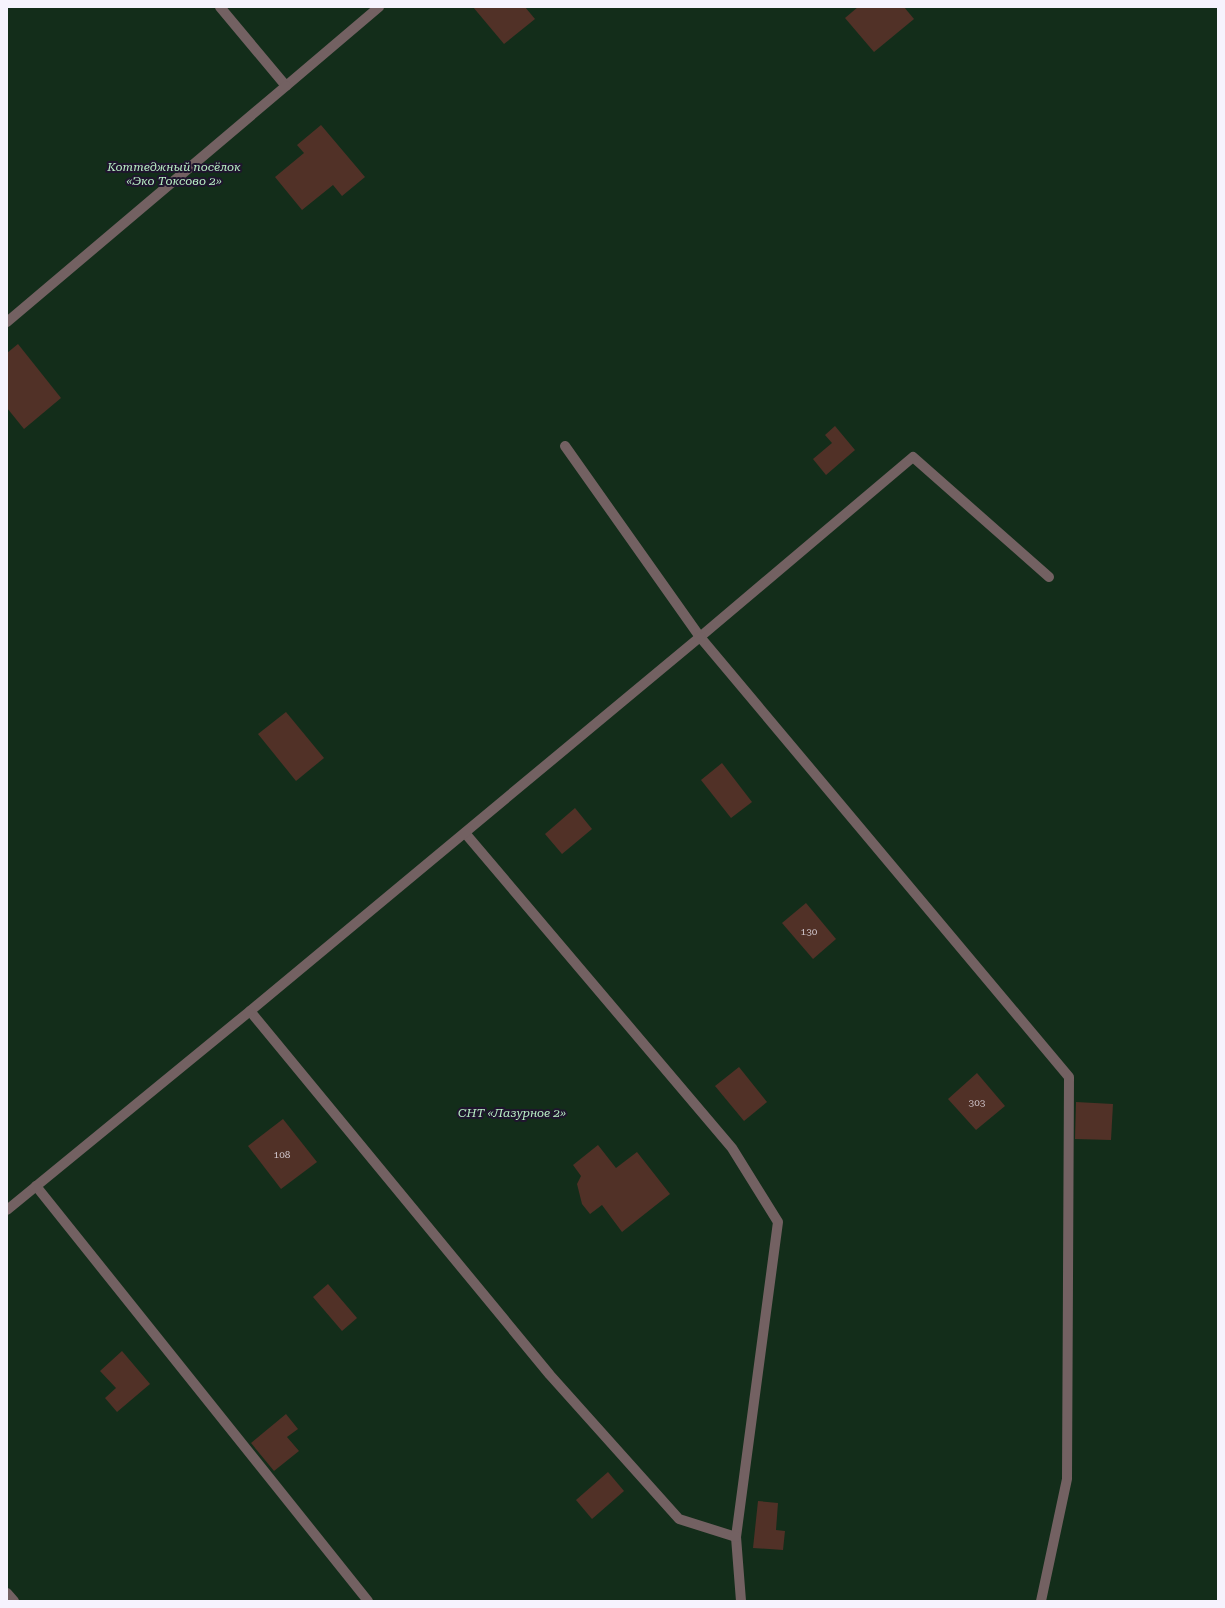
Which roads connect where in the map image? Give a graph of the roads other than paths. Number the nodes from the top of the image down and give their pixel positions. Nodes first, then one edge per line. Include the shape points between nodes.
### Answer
1 (220, 7) edge
2 (379, 7) edge
3 (286, 86) junction
4 (7, 322) edge
5 (564, 446) dead end
6 (1050, 577) dead end
7 (700, 637) junction
8 (465, 833) junction
9 (250, 1011) junction
10 (36, 1186) junction
11 (7, 1210) edge
12 (736, 1537) junction
13 (7, 1593) edge
14 (14, 1601) edge
15 (368, 1601) edge
16 (740, 1601) edge
17 (1041, 1601) edge

1 - 3 street
2 - 3 street
3 - 4 street
5 - 7 street
6 - 7 street via 913,457
7 - 8 street
7 - 17 street via 1069,1077 1067,1479
8 - 9 street
8 - 12 street via 732,1148 778,1222
9 - 10 street
9 - 12 street via 550,1375 679,1519
10 - 11 street
10 - 15 street
12 - 16 street
13 - 14 street

